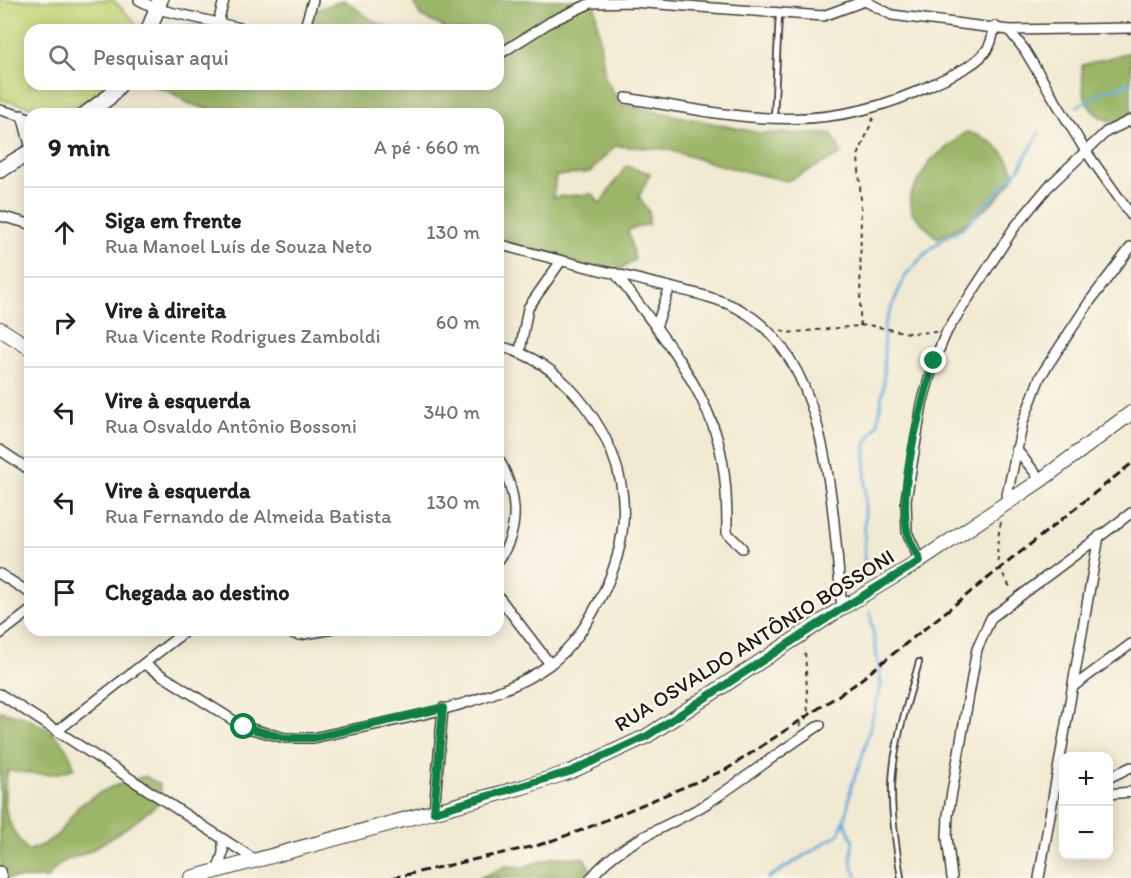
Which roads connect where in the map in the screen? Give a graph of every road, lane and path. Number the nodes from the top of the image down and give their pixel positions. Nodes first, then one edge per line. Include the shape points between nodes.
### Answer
1 (139, 0) edge
2 (224, 0) edge
3 (313, 0) edge
4 (865, 0) edge
5 (632, 1) edge
6 (159, 4) edge
7 (726, 4) edge
8 (779, 13) junction
9 (218, 23) junction
10 (151, 24) edge
11 (222, 24) edge
12 (306, 24) edge
13 (995, 26) junction
14 (1131, 28) edge
15 (1009, 30) junction
16 (504, 51) edge
17 (115, 90) edge
18 (626, 98) dead end
19 (878, 107) junction
20 (94, 108) edge
21 (0, 110) edge
22 (24, 116) edge
23 (774, 119) junction
24 (1131, 120) edge
25 (1085, 150) junction
26 (24, 156) edge
27 (0, 170) edge
28 (1131, 215) edge
29 (0, 216) edge
30 (24, 222) edge
31 (504, 246) edge
32 (1131, 247) edge
33 (561, 261) junction
34 (615, 273) junction
35 (670, 287) junction
36 (860, 326) junction
37 (656, 327) junction
38 (0, 329) edge
39 (777, 329) dead end
40 (947, 331) junction
41 (24, 344) edge
42 (504, 347) edge
43 (520, 351) junction
44 (1131, 413) edge
45 (0, 450) edge
46 (1017, 450) junction
47 (24, 466) edge
48 (504, 469) edge
49 (1041, 480) junction
50 (1005, 504) junction
51 (1131, 513) edge
52 (1099, 536) junction
53 (504, 547) edge
54 (742, 548) dead end
55 (920, 561) junction
56 (0, 574) edge
57 (24, 589) edge
58 (1017, 597) junction
59 (504, 604) edge
60 (843, 608) junction
61 (24, 616) edge
62 (804, 633) junction
63 (0, 634) edge
64 (179, 636) edge
65 (1131, 644) edge
66 (919, 663) dead end
67 (144, 664) junction
68 (550, 664) junction
69 (1074, 686) junction
70 (0, 694) edge
71 (443, 708) junction
72 (820, 725) dead end
73 (57, 731) junction
74 (795, 731) dead end
75 (1131, 767) edge
76 (1113, 776) edge
77 (1131, 792) edge
78 (1113, 794) edge
79 (1059, 801) edge
80 (1053, 803) junction
81 (434, 812) junction
82 (224, 842) junction
83 (257, 861) junction
84 (0, 872) edge
85 (216, 872) junction
86 (2, 878) edge
87 (191, 878) edge
88 (591, 878) edge
89 (901, 878) edge
90 (952, 878) edge
91 (1039, 878) edge

1 - 6 street
2 - 9 street
3 - 12 street
4 - 8 street via 823,16
4 - 13 street via 892,15
5 - 7 street
5 - 16 street via 591,3 572,10
6 - 9 street
6 - 10 main road
7 - 8 street
8 - 23 lane
9 - 11 street
13 - 15 street
13 - 19 street via 988,48 973,62 910,96
14 - 15 street
15 - 25 street
17 - 20 main road
18 - 23 street
19 - 23 street via 819,119
19 - 36 path via 858,156
21 - 22 street
24 - 25 street via 1106,132
25 - 28 street
25 - 40 street via 1014,228
26 - 27 main road
29 - 30 street
31 - 33 street
32 - 46 street via 1040,377
33 - 34 street
33 - 43 street via 528,308
34 - 35 street
34 - 37 street
35 - 37 street
35 - 60 street via 695,292 745,313 772,333 798,374 818,431
36 - 39 path via 786,333
36 - 40 path via 909,333
37 - 54 street via 694,385 709,418 724,473 727,533
38 - 41 street
40 - 55 street via 922,404 906,501 907,532
42 - 43 street
43 - 68 street via 558,376 587,408 607,442 621,480 623,535 616,562 585,628
44 - 49 street, RUA OSVALDO ANTÔNIO BOSSONI
45 - 47 street
46 - 49 street
46 - 50 street
48 - 53 street via 515,507 514,524
49 - 50 street, RUA OSVALDO ANTÔNIO BOSSONI
50 - 55 street, RUA OSVALDO ANTÔNIO BOSSONI
50 - 58 path via 996,544 999,570
51 - 52 street
52 - 58 street
52 - 69 street
55 - 60 street, RUA OSVALDO ANTÔNIO BOSSONI
56 - 57 street
58 - 90 street via 991,618 977,649 948,815
59 - 68 street
60 - 62 street, RUA OSVALDO ANTÔNIO BOSSONI
61 - 63 street
62 - 74 path via 808,716
62 - 81 street, RUA OSVALDO ANTÔNIO BOSSONI via 647,736 619,750 572,771
64 - 67 street
65 - 69 street
66 - 89 lane via 899,734 892,792
67 - 71 street via 244,727 285,738 313,738
67 - 73 street
68 - 71 street via 492,696
69 - 80 street
70 - 73 street
71 - 81 street
72 - 88 street via 707,803 622,848 603,862
73 - 82 street
75 - 76 street
77 - 78 street
79 - 80 street
80 - 91 street
81 - 83 street, RUA OSVALDO ANTÔNIO BOSSONI
82 - 83 street
82 - 85 street
83 - 85 street, RUA OSVALDO ANTÔNIO BOSSONI
84 - 86 street
85 - 87 street, RUA OSVALDO ANTÔNIO BOSSONI

